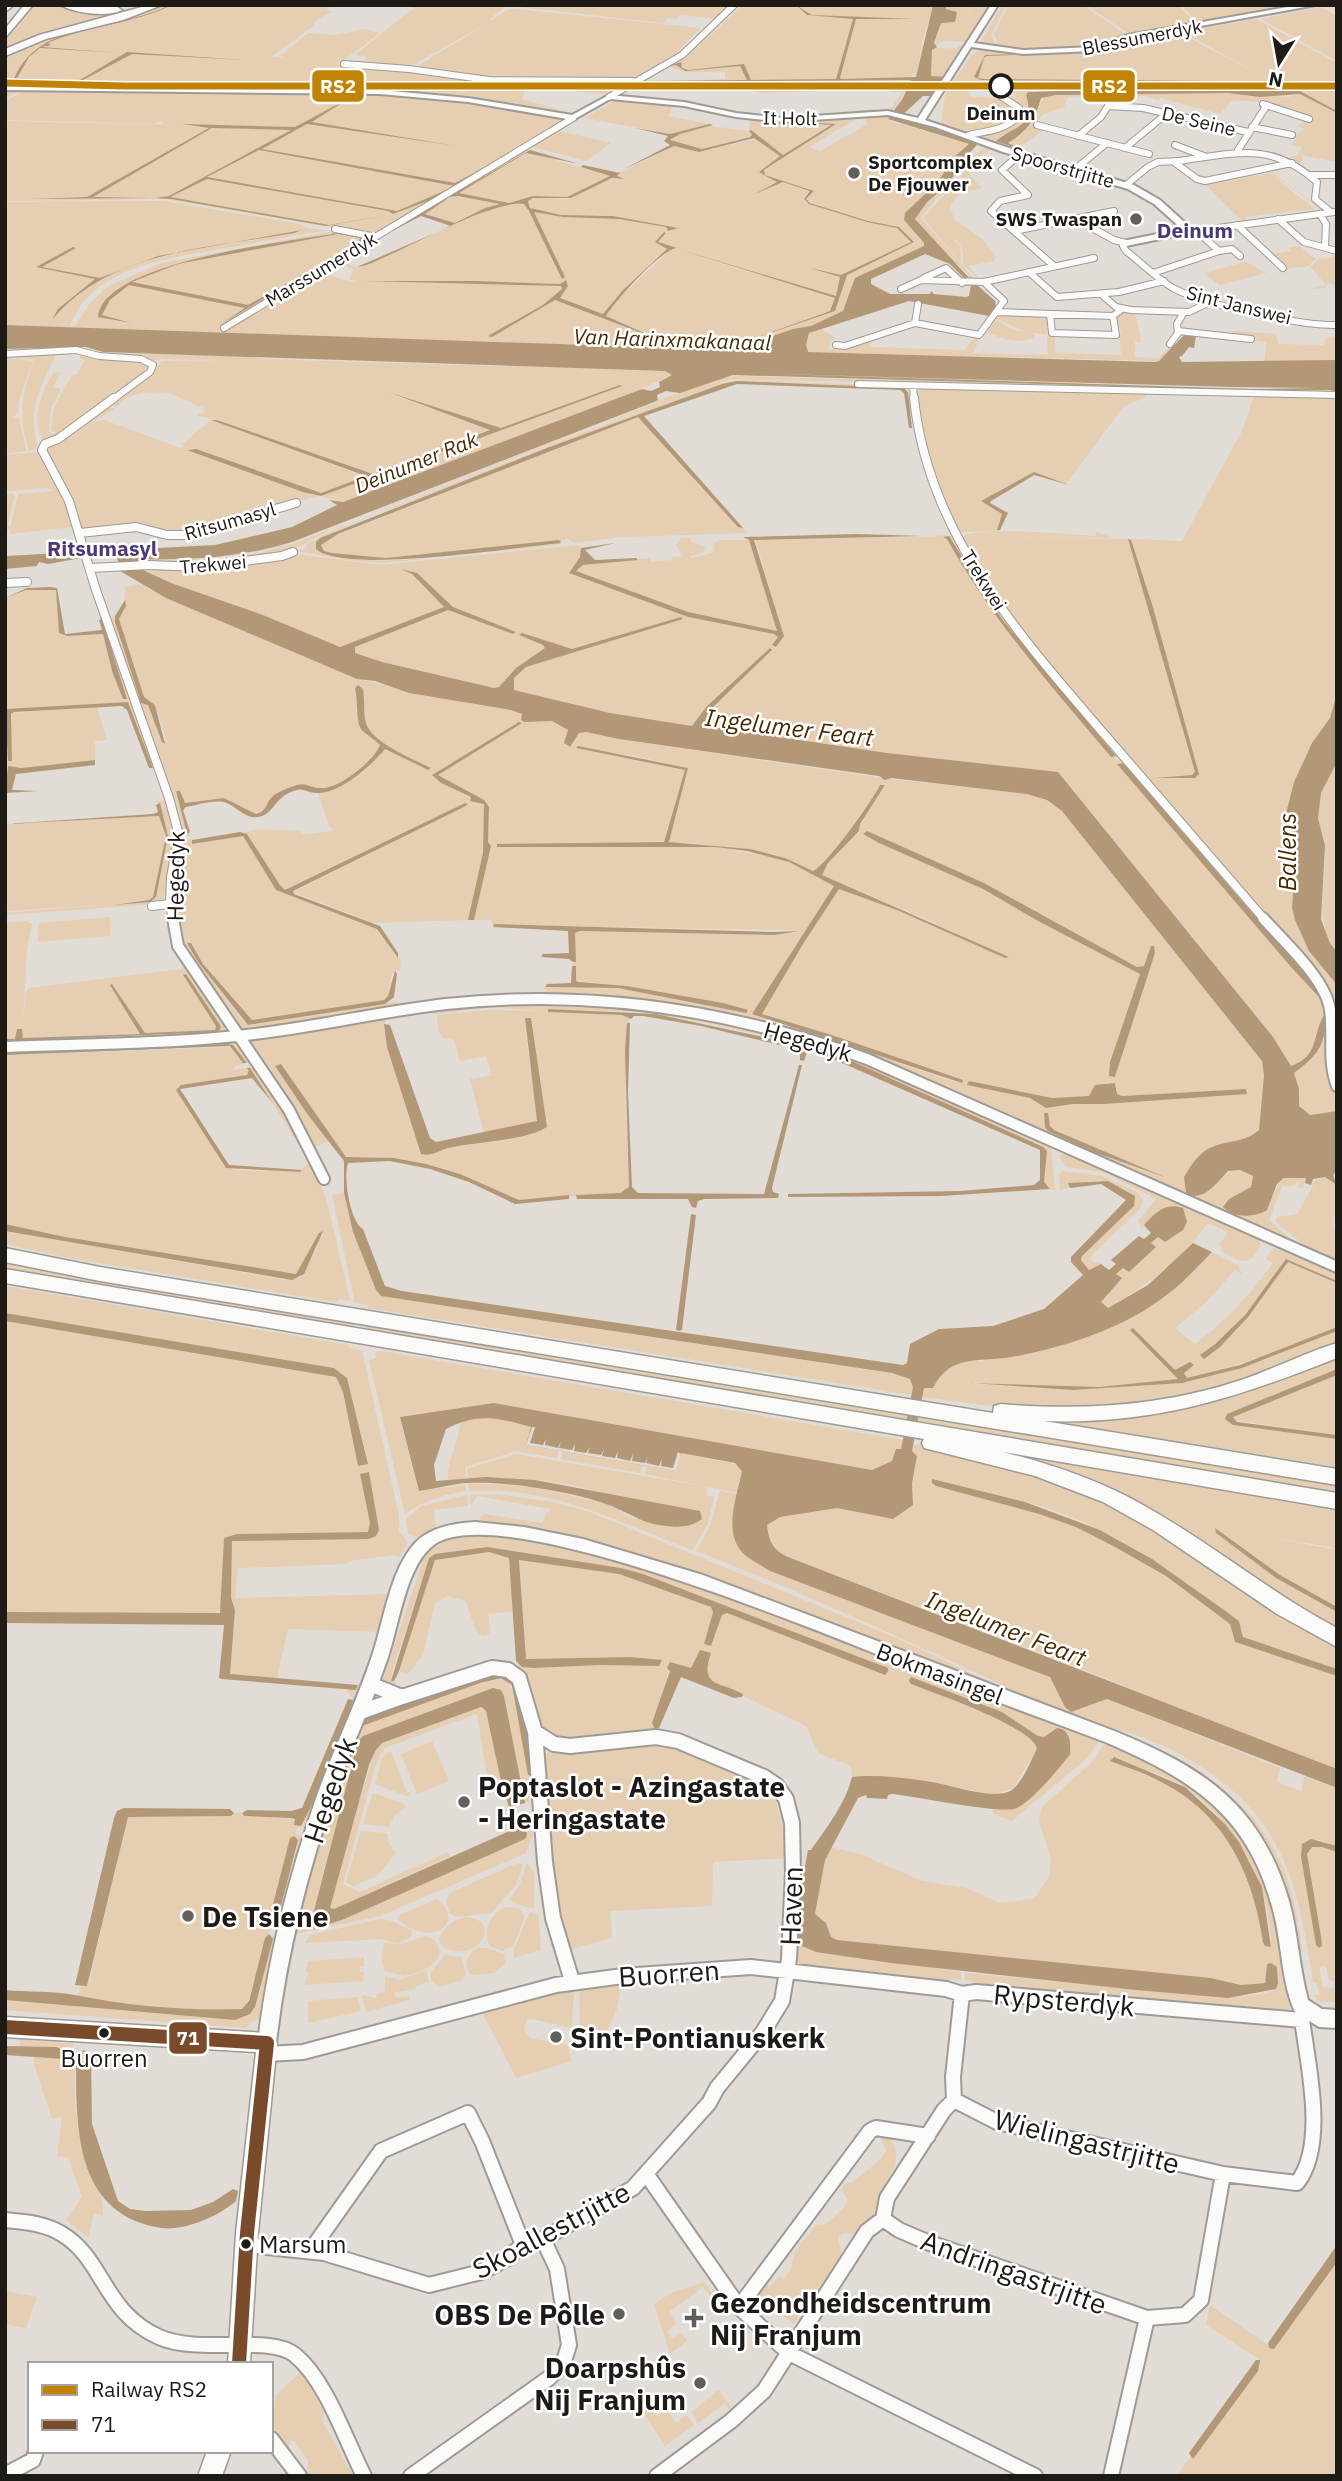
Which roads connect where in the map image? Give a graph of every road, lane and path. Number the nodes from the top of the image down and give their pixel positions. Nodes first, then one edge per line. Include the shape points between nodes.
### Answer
1 (10, 5) edge
2 (21, 5) edge
3 (29, 5) edge
4 (64, 5) edge
5 (141, 5) edge
6 (158, 5) edge
7 (734, 5) edge
8 (995, 5) edge
9 (1313, 5) edge
10 (5, 9) edge
11 (5, 25) edge
12 (5, 35) edge
13 (971, 45) junction
14 (5, 53) edge
15 (344, 64) dead end
16 (633, 81) junction
17 (5, 88) edge
18 (608, 97) junction
19 (1002, 97) dead end
20 (1166, 114) junction
21 (573, 118) junction
22 (1309, 119) dead end
23 (921, 120) junction
24 (1037, 125) dead end
25 (1250, 130) junction
26 (969, 135) junction
27 (1292, 135) dead end
28 (1078, 136) junction
29 (1107, 143) junction
30 (1175, 145) dead end
31 (1125, 148) junction
32 (1238, 150) junction
33 (1020, 154) junction
34 (1149, 154) dead end
35 (1203, 156) junction
36 (1174, 162) junction
37 (1292, 163) junction
38 (1074, 170) junction
39 (1309, 175) junction
40 (1337, 175) edge
41 (1126, 185) junction
42 (1114, 211) dead end
43 (1334, 212) edge
44 (1320, 214) junction
45 (1076, 219) junction
46 (1278, 219) junction
47 (1237, 225) junction
48 (335, 229) dead end
49 (1193, 230) junction
50 (1014, 232) junction
51 (376, 237) junction
52 (1126, 243) junction
53 (1325, 247) junction
54 (1220, 251) junction
55 (1337, 251) edge
56 (1240, 256) dead end
57 (1094, 258) dead end
58 (1054, 266) junction
59 (1283, 268) dead end
60 (1029, 272) junction
61 (1153, 273) junction
62 (921, 280) junction
63 (1164, 281) junction
64 (984, 282) junction
65 (962, 283) junction
66 (901, 289) dead end
67 (1101, 294) junction
68 (1212, 301) junction
69 (918, 304) dead end
70 (1122, 309) junction
71 (997, 312) junction
72 (1184, 312) junction
73 (1050, 314) junction
74 (1113, 316) junction
75 (915, 323) junction
76 (1337, 325) edge
77 (224, 328) dead end
78 (1178, 331) junction
79 (1251, 339) dead end
80 (1170, 344) dead end
81 (836, 345) dead end
82 (5, 354) edge
83 (858, 384) dead end
84 (913, 386) junction
85 (1335, 395) edge
86 (296, 503) dead end
87 (80, 533) junction
88 (293, 552) dead end
89 (90, 568) junction
90 (27, 582) dead end
91 (5, 583) edge
92 (170, 904) junction
93 (152, 906) dead end
94 (239, 1036) junction
95 (5, 1047) edge
96 (1337, 1086) edge
97 (324, 1180) dead end
98 (5, 1255) edge
99 (1337, 1267) edge
100 (5, 1276) edge
101 (5, 1281) edge
102 (76, 1289) junction
103 (1337, 1350) edge
104 (916, 1403) junction
105 (910, 1433) junction
106 (1337, 1477) edge
107 (1337, 1501) edge
108 (421, 1545) joint
109 (1337, 1638) edge
110 (370, 1684) junction
111 (402, 1697) junction
112 (358, 1713) junction
113 (535, 1732) junction
114 (554, 1744) junction
115 (536, 1754) junction
116 (788, 1970) junction
117 (572, 1981) junction
118 (962, 1994) junction
119 (1304, 2016) junction
120 (1337, 2019) edge
121 (5, 2027) edge
122 (266, 2048) junction
123 (954, 2100) junction
124 (928, 2136) junction
125 (1223, 2174) junction
126 (647, 2175) junction
127 (5, 2220) edge
128 (883, 2220) junction
129 (543, 2239) junction
130 (247, 2245) junction
131 (523, 2245) junction
132 (311, 2250) junction
133 (739, 2307) junction
134 (1147, 2318) junction
135 (789, 2353) junction
136 (239, 2355) edge
137 (273, 2442) edge
138 (35, 2453) edge
139 (218, 2453) edge
140 (5, 2475) edge
141 (210, 2476) edge
142 (299, 2476) edge
143 (364, 2476) edge
144 (411, 2476) edge
145 (657, 2476) edge
146 (1035, 2476) edge
147 (1111, 2476) edge

1 - 10 highway
2 - 11 highway
3 - 12 highway
4 - 5 highway via 98,10
6 - 14 highway via 55,32
7 - 16 street via 685,53
8 - 13 street
9 - 13 street, Blessumerdyk via 1128,37 1094,49 1023,52
13 - 23 street
15 - 16 street via 489,80
16 - 18 street
17 - 21 street via 401,93
18 - 21 street
18 - 23 street, It Holt via 790,120 888,113
19 - 26 street, Spoorstrjitte via 1019,108 1019,118 1007,126
20 - 25 street, De Seine
20 - 28 street, De Seine via 1108,106
20 - 31 street
21 - 51 street, Marssumerdyk
22 - 25 street via 1265,105
23 - 26 street, It Holt
24 - 28 street
25 - 27 street, De Seine
25 - 32 street
26 - 33 street, Spoorstrjitte
28 - 29 street
29 - 31 street
29 - 38 street
30 - 35 street
31 - 34 street
32 - 35 street
32 - 37 street
33 - 38 street, Spoorstrjitte
33 - 50 street via 1002,170 1028,195 998,202 990,211
35 - 36 street
36 - 37 street via 1205,181
36 - 41 street via 1151,164
37 - 39 street
38 - 41 street, Spoorstrjitte
39 - 40 street
39 - 43 street via 1318,185 1315,199
41 - 49 street, Spoorstrjitte
42 - 45 street
43 - 44 street
44 - 46 street
44 - 53 street via 1325,223
45 - 50 street
45 - 52 street
46 - 47 street
46 - 53 street via 1304,242
47 - 49 street
47 - 59 street
48 - 51 street
49 - 52 street
49 - 54 street
50 - 58 street
51 - 77 street, Marssumerdyk
52 - 61 street, Sint Janswei via 1125,250
53 - 55 street
54 - 56 street via 1232,249
54 - 61 street
57 - 58 street
58 - 60 street
60 - 64 street
60 - 67 street via 1057,297
61 - 63 street, Sint Janswei
62 - 65 street
62 - 65 street via 946,268
62 - 66 street
63 - 67 street
63 - 68 street, Sint Janswei
64 - 65 street
64 - 71 street via 1004,300
67 - 70 street
68 - 72 street
68 - 76 street, Sint Janswei via 1323,326
69 - 75 street
70 - 72 street
70 - 74 street
71 - 73 street
71 - 75 street via 979,335
72 - 78 street
73 - 74 street
73 - 74 street via 1052,333 1116,335
75 - 81 street
78 - 79 street
78 - 80 street
82 - 87 street via 82,351 141,359 153,368 42,450 64,489
83 - 84 street
84 - 85 street
84 - 96 street, Trekwei via 934,484 976,572 1032,649 1324,989 1335,1016 1330,1066
86 - 87 street, Ritsumasyl via 186,535 136,527
87 - 89 street
88 - 89 street, Trekwei via 208,566
89 - 92 street, Hegedyk via 178,831
90 - 91 street
92 - 93 street
92 - 94 street, Hegedyk via 178,946
94 - 95 street, Hegedyk
94 - 97 street, Hegedyk via 289,1110
94 - 99 street, Hegedyk via 428,1007 520,999 617,1001 709,1014 867,1059
98 - 104 highway via 758,1382
100 - 102 highway
101 - 102 highway
102 - 105 highway via 844,1417 871,1429
103 - 104 highway via 1245,1386 1154,1408 1059,1415
104 - 106 highway
105 - 107 highway
105 - 109 highway via 1039,1469 1112,1497 1175,1534 1270,1601
108 - 110 street, Hegedyk
108 - 119 street, Bokmasingel via 454,1531 497,1530 634,1561 739,1595 1163,1760 1216,1795 1260,1847 1280,1897
110 - 111 street
110 - 112 street, Hegedyk
111 - 112 street
111 - 113 street via 501,1668 514,1673 523,1685
112 - 122 street, Hegedyk via 326,1795 298,1890 282,1951
113 - 114 street
113 - 115 street
114 - 115 street, Haven
114 - 116 street, Haven via 668,1739 714,1754 776,1785 790,1811 793,1847
115 - 117 street via 550,1899
116 - 117 street, Buorren via 687,1970
116 - 118 street, Rypsterdyk
116 - 126 street, Skoallestrjitte via 782,2001 763,2032
117 - 122 street, Buorren via 352,2041 295,2053
118 - 119 street, Rypsterdyk
118 - 123 street
119 - 120 street, Rypsterdyk
119 - 125 street, Wielingastrjitte via 1312,2113 1308,2172 1290,2184
121 - 122 main road
122 - 130 main road
123 - 124 street
123 - 125 street, Wielingastrjitte via 997,2122
124 - 128 street via 887,2198
124 - 133 street via 876,2128 870,2131
125 - 134 street, Andringastrjitte via 1201,2300 1184,2316
126 - 129 street, Skoallestrjitte via 633,2188
126 - 133 street
127 - 136 street via 39,2222 75,2242 115,2304 138,2327 163,2339 225,2348
128 - 134 street, Andringastrjitte via 927,2242
128 - 135 street via 867,2231
129 - 131 street, Skoallestrjitte
129 - 144 street via 554,2260 561,2293 569,2344 563,2364
130 - 132 street, Skoallestrjitte
130 - 136 main road
131 - 132 street, Skoallestrjitte via 481,2272 429,2285
131 - 132 street via 468,2113 381,2151
133 - 135 street
134 - 147 street
135 - 145 street via 751,2406
135 - 146 street
136 - 143 street via 280,2347 301,2360
137 - 142 street
138 - 140 street via 33,2460
139 - 141 main road

